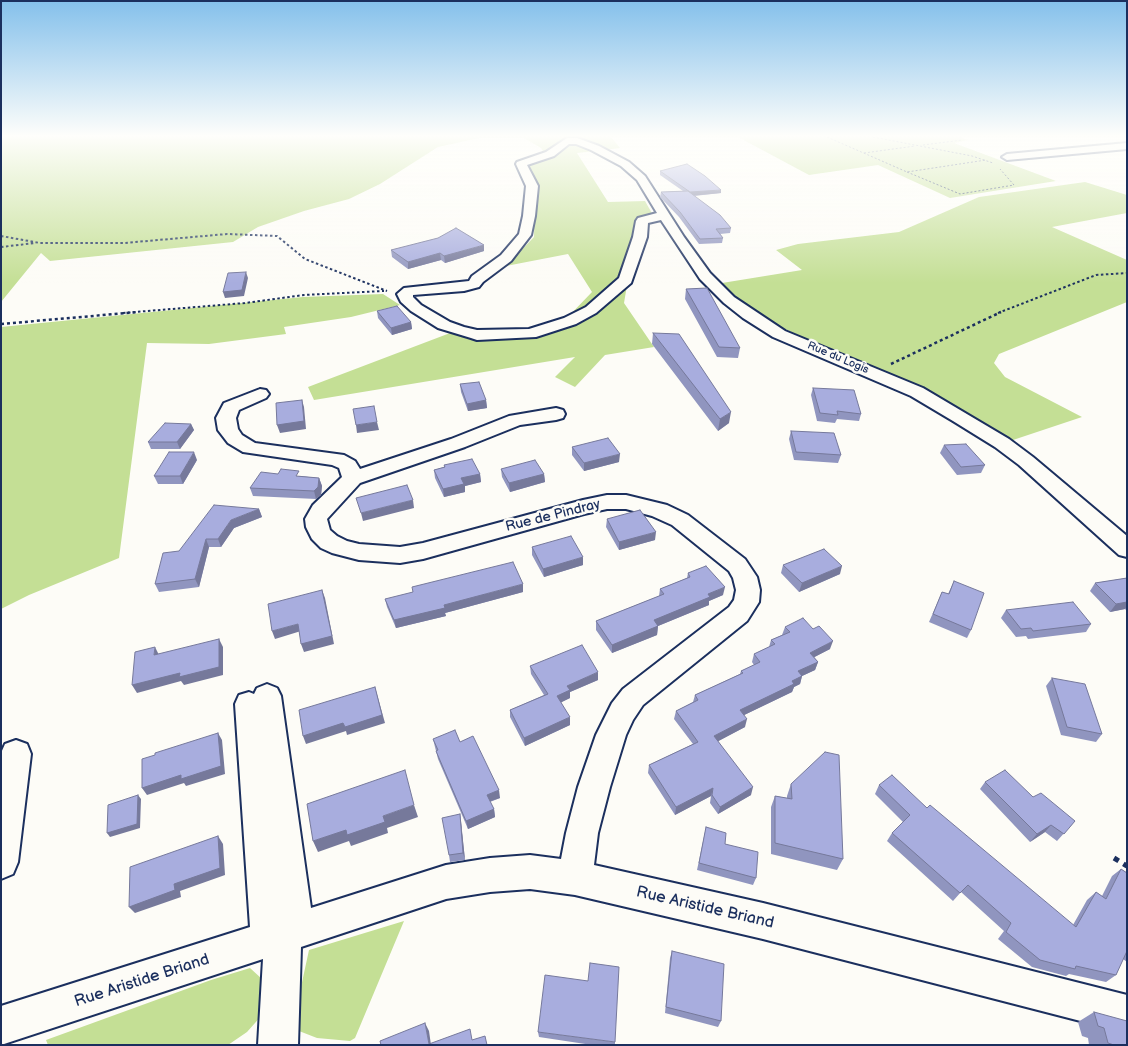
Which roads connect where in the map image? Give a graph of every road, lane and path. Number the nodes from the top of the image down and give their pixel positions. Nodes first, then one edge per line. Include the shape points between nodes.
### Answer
1 (532, 186) edge
2 (646, 186) edge
3 (940, 186) edge
4 (1009, 186) edge
5 (664, 215) junction
6 (1, 236) edge
7 (40, 243) junction
8 (1, 247) edge
9 (1127, 273) edge
10 (387, 291) junction
11 (404, 294) junction
12 (1, 324) edge
13 (873, 372) junction
14 (260, 394) dead end
15 (556, 414) dead end
16 (353, 478) junction
17 (1127, 549) edge
18 (258, 700) dead end
19 (16, 754) dead end
20 (1114, 858) dead end
21 (1, 862) edge
22 (1127, 866) edge
23 (575, 878) junction
24 (283, 935) junction
25 (1127, 1014) edge
26 (1, 1026) edge
27 (278, 1045) edge

1 - 11 street, Rue du Logis via 525,235 506,258 471,286 408,291
2 - 5 street, Rue du Logis
3 - 4 path via 960,194
5 - 11 street via 642,221 626,280 591,310 570,321 530,334 477,335 458,330 416,308
5 - 13 street, Rue du Logis via 705,276 729,300 779,334
6 - 7 path
7 - 8 path
7 - 10 path via 124,243 227,234 277,236 305,259
9 - 13 path via 1096,276 994,315
10 - 11 street
10 - 12 path via 304,295
13 - 17 street, Rue du Logis via 938,404 1002,443
14 - 16 street via 232,407 226,418 228,430 235,439 250,448 338,459 348,465
15 - 16 street, Rue de Pindray via 516,420 390,468
16 - 23 street, Rue de Pindray via 316,519 320,534 329,542 349,549 378,554 408,553 582,507 626,502 660,510 680,520 737,565 745,577 746,602 738,614 633,697 622,712 594,787
18 - 24 street
19 - 21 street
20 - 22 path
23 - 24 street, Rue Aristide Briand via 530,872 490,874 446,882
23 - 25 street, Rue Aristide Briand via 763,921
24 - 26 street, Rue Aristide Briand
24 - 27 street

